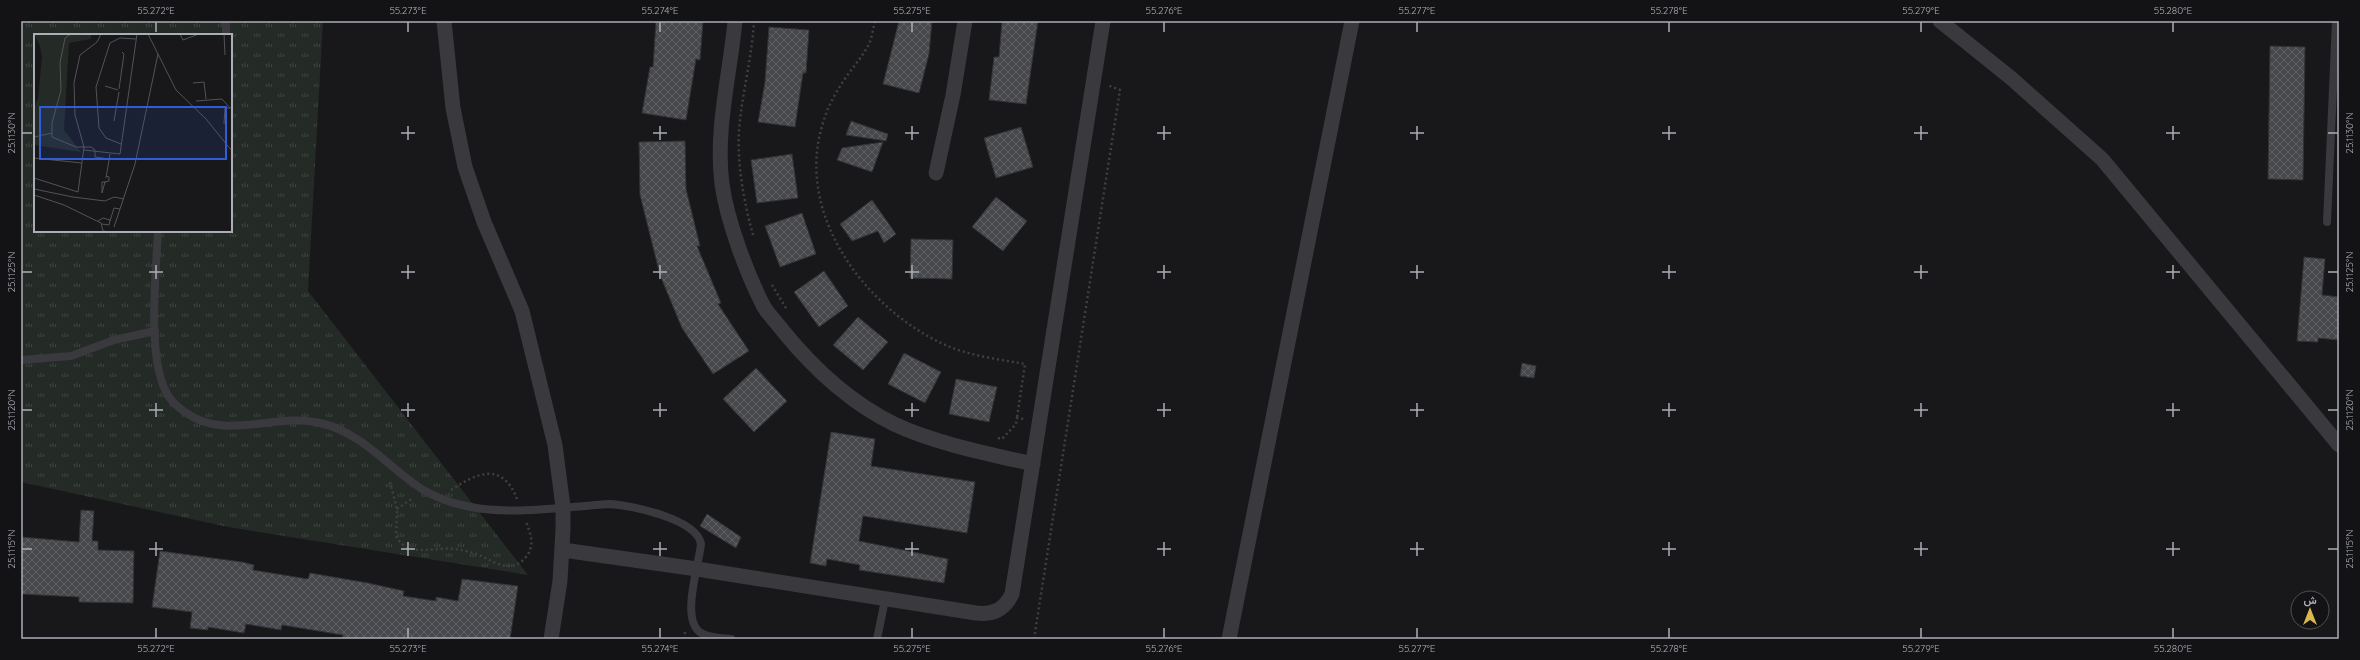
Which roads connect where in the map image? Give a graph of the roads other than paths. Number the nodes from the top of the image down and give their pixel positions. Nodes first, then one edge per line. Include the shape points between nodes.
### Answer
1 (226, 21) edge
2 (444, 21) edge
3 (735, 21) edge
4 (965, 21) edge
5 (1103, 21) edge
6 (1352, 21) edge
7 (1940, 21) edge
8 (2336, 21) edge
9 (226, 34) edge
10 (936, 173) dead end
11 (2327, 222) dead end
12 (158, 232) edge
13 (155, 330) junction
14 (21, 360) edge
15 (2339, 445) edge
16 (1033, 464) junction
17 (563, 507) junction
18 (563, 550) junction
19 (697, 569) junction
20 (885, 600) junction
21 (551, 639) edge
22 (731, 639) edge
23 (877, 639) edge
24 (1229, 639) edge

1 - 9 lane
2 - 17 street via 453,108 465,166 484,222 512,283 524,318 555,445
3 - 16 street via 723,106 722,184 746,267 765,308 795,346 837,389 894,424 950,444
4 - 10 street via 953,95
5 - 16 street
6 - 24 street
7 - 15 street via 2011,78 2102,159
8 - 11 lane
12 - 13 lane
13 - 14 lane via 114,340 71,356
13 - 17 lane via 158,366 169,397 188,414 211,424 224,426 299,420 320,423 351,435 424,491 439,498 477,508
16 - 20 street via 1012,594 1004,606 998,611 983,614
17 - 18 street
17 - 19 lane via 623,504 650,511 691,529 698,535 701,544
18 - 19 street
18 - 21 street
19 - 20 street
19 - 22 lane via 691,622 701,633
20 - 23 lane

